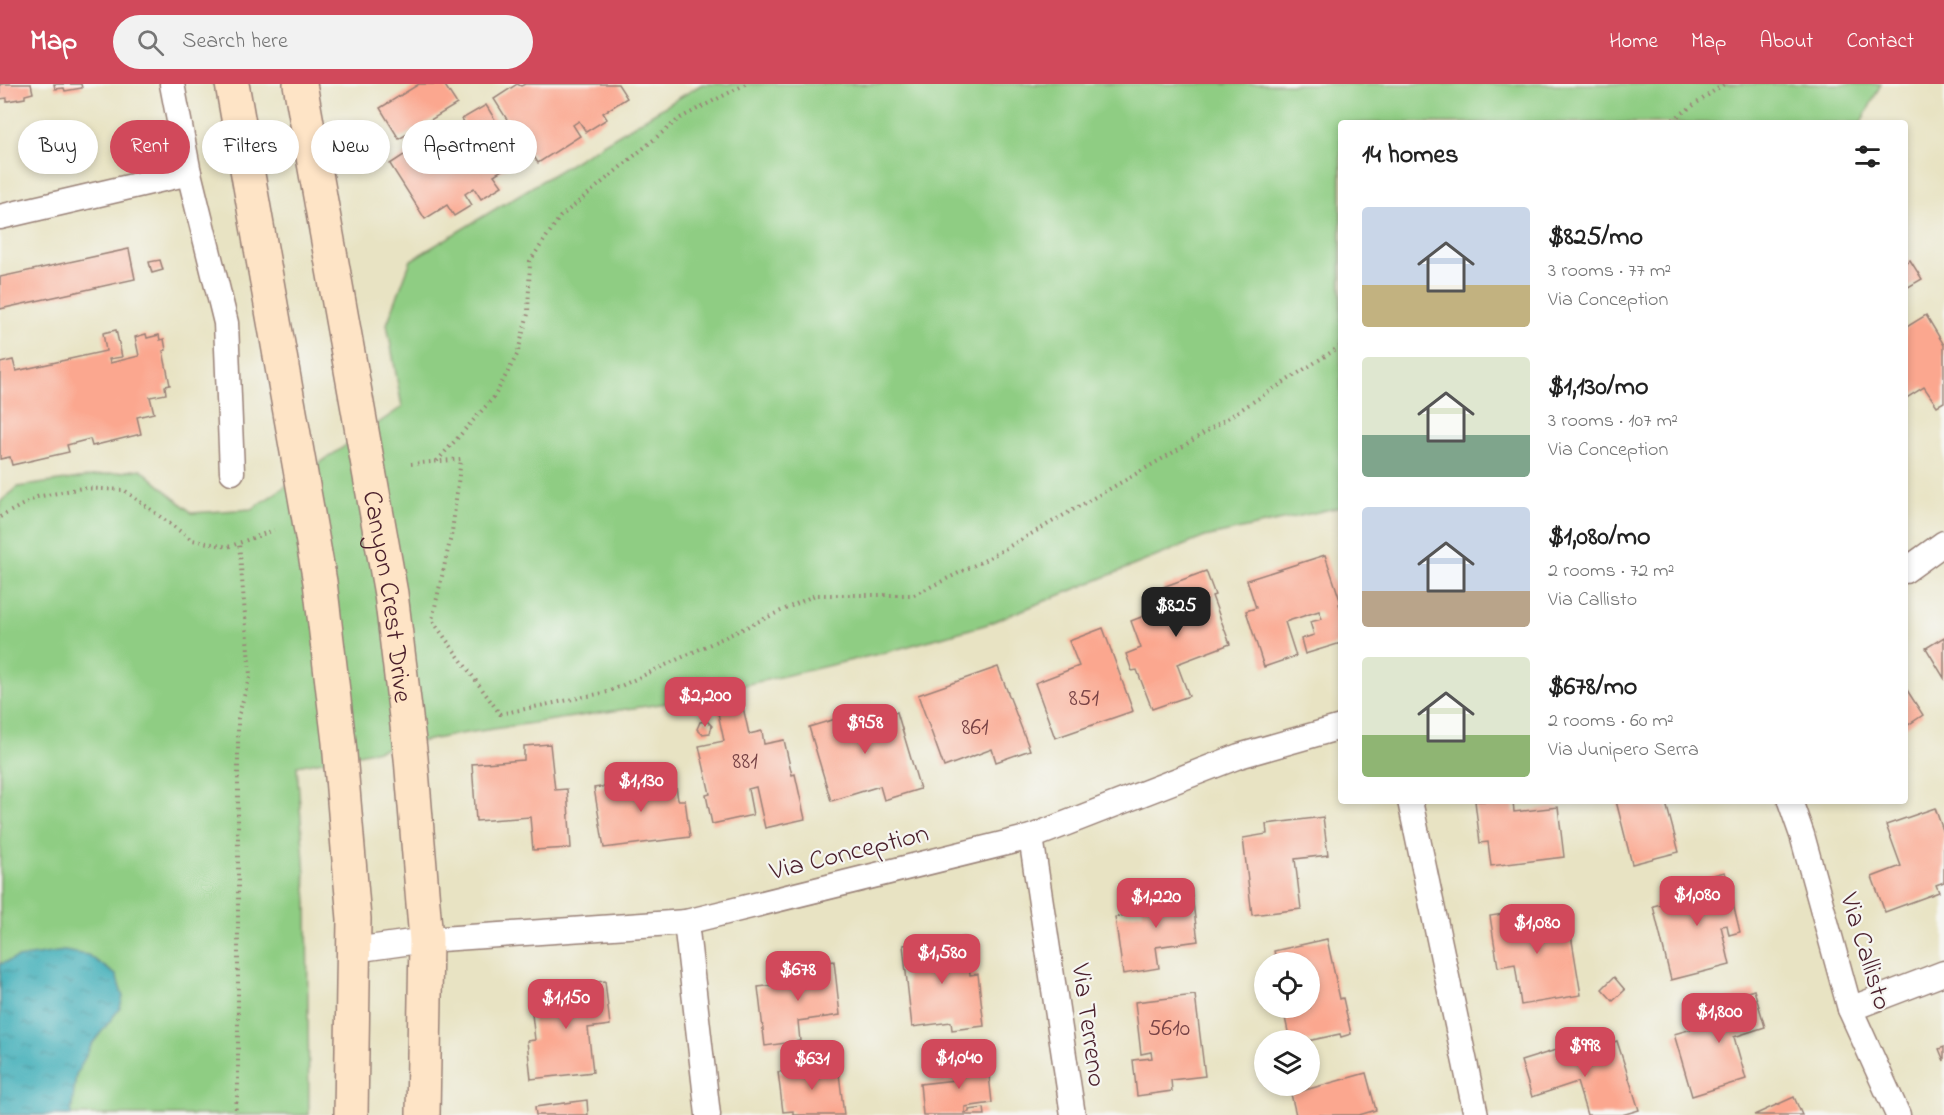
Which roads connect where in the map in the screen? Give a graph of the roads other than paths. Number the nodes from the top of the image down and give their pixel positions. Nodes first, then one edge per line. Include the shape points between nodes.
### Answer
1 (172, 84) edge
2 (232, 84) edge
3 (300, 84) edge
4 (179, 120) edge
5 (185, 174) edge
6 (189, 174) edge
7 (0, 217) edge
8 (232, 472) dead end
9 (1944, 543) edge
10 (1908, 569) edge
11 (1338, 728) edge
12 (1411, 804) edge
13 (1791, 804) edge
14 (1031, 837) junction
15 (686, 922) junction
16 (426, 940) junction
17 (354, 950) junction
18 (1944, 973) edge
19 (1850, 1009) junction
20 (351, 1115) edge
21 (423, 1115) edge
22 (708, 1115) edge
23 (1072, 1115) edge
24 (1476, 1115) edge
25 (1898, 1115) edge

1 - 4 street
2 - 17 main road via 320,582 339,742
3 - 16 main road, Canyon Crest Drive via 391,594 411,758
5 - 7 street
6 - 8 street via 226,323
9 - 10 street
11 - 14 street, Via Conception via 1239,756
12 - 24 street
13 - 19 street, Via Callisto
14 - 15 street, Via Conception
14 - 23 street, Via Terreno
15 - 16 street, Via Conception
15 - 22 street
16 - 17 street, Via Conception
16 - 21 main road, Canyon Crest Drive
17 - 20 main road
18 - 19 street
19 - 25 street, Via Callisto

